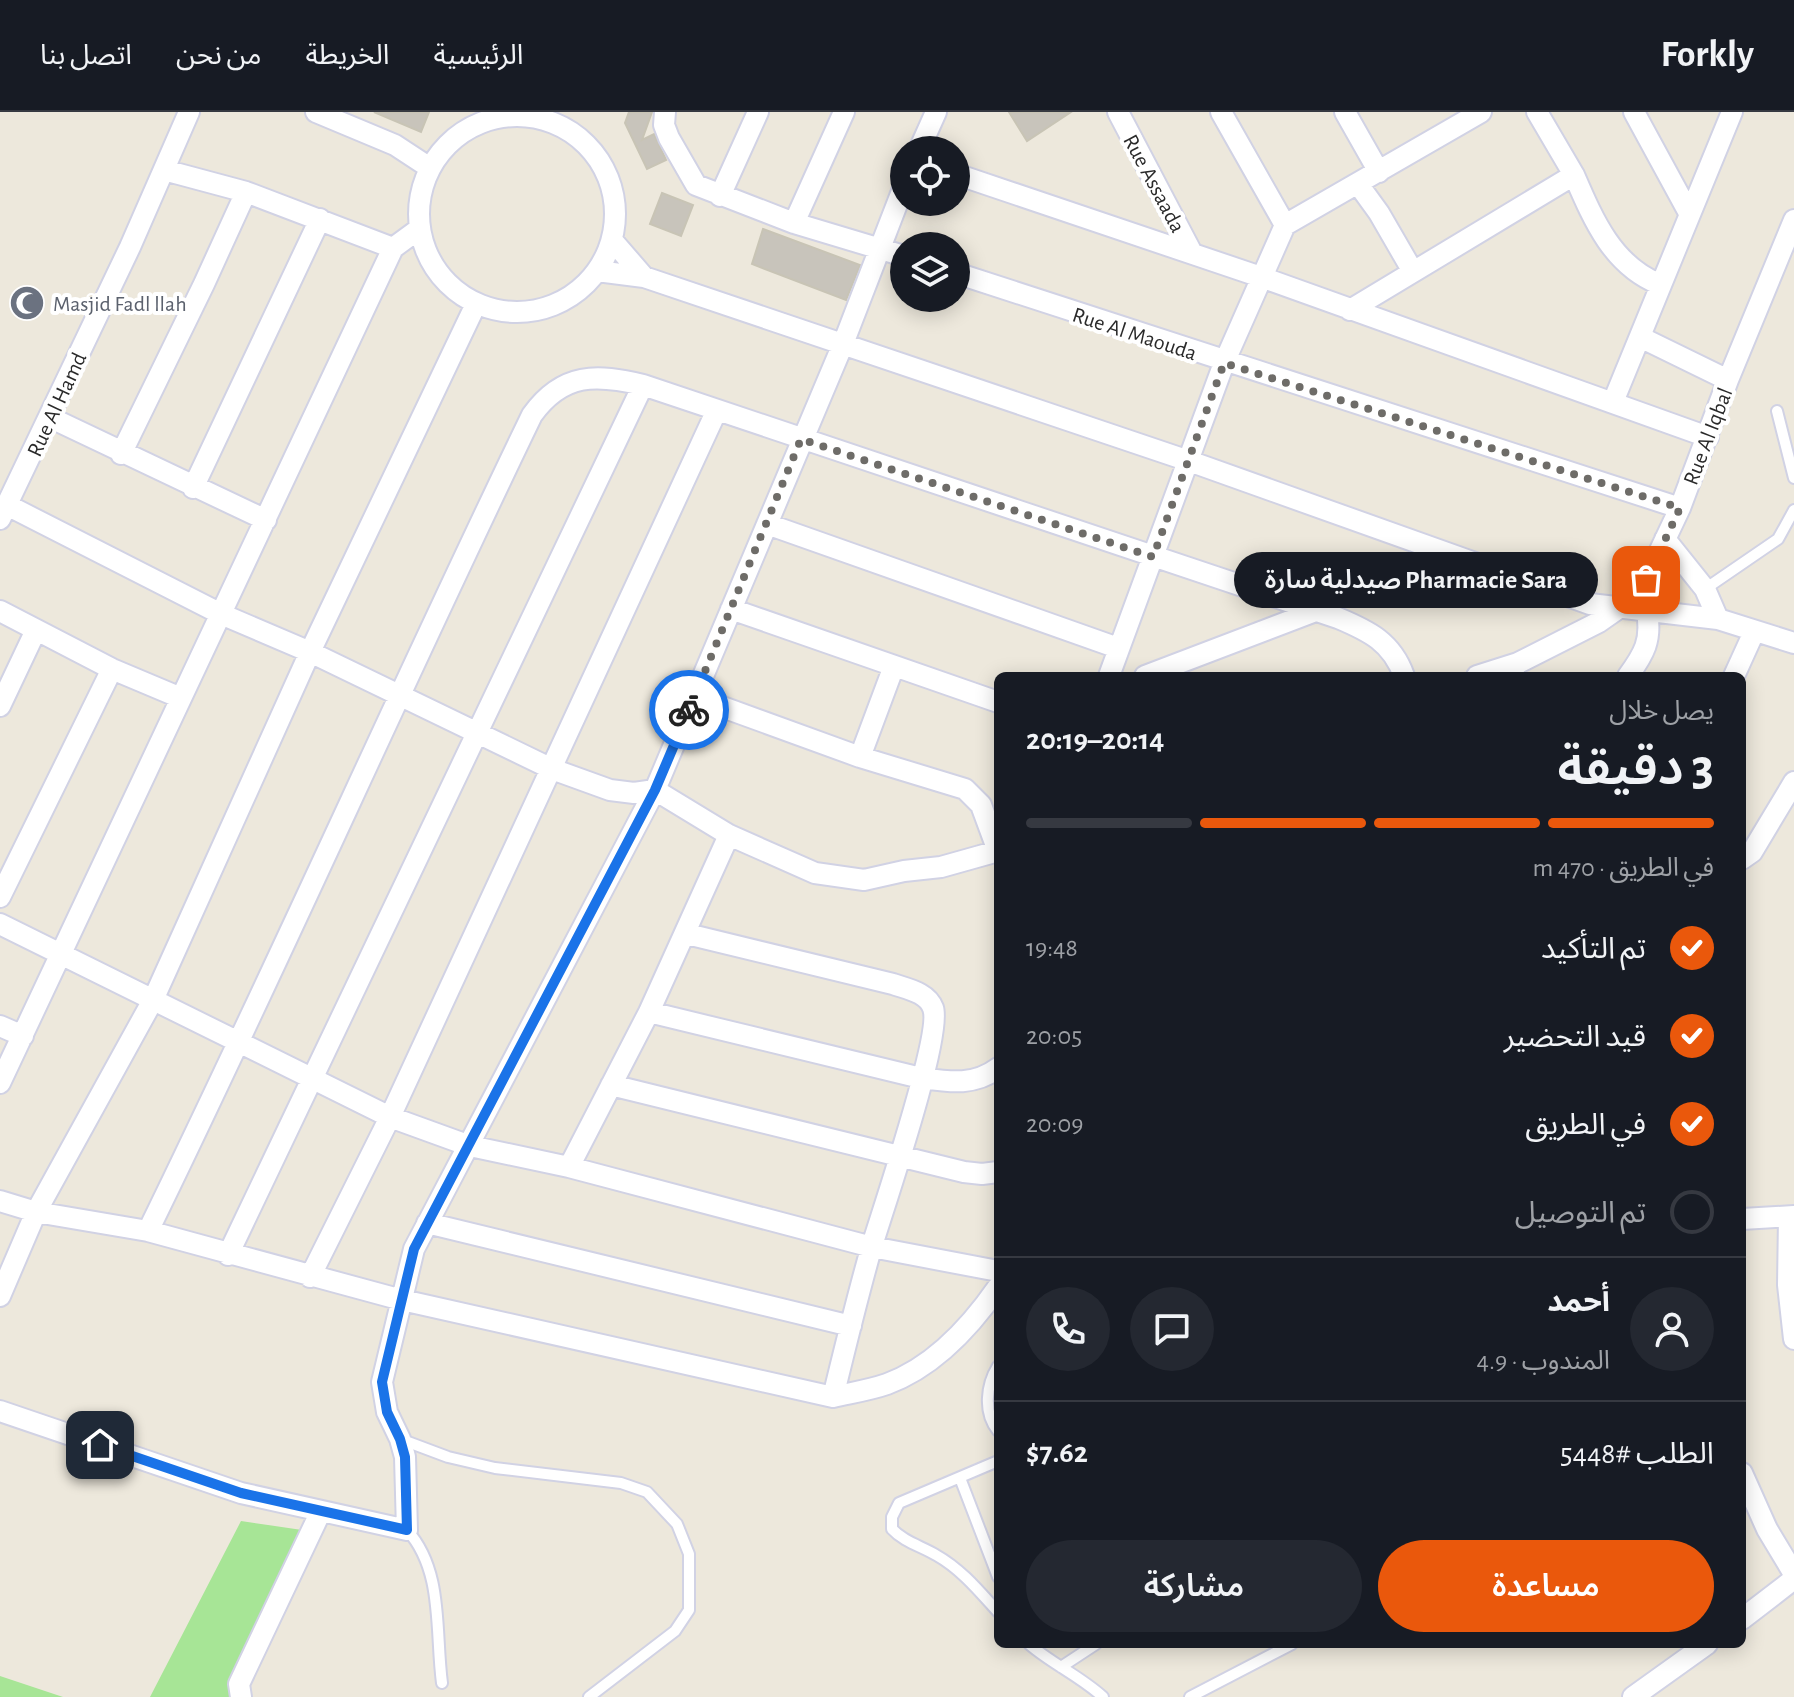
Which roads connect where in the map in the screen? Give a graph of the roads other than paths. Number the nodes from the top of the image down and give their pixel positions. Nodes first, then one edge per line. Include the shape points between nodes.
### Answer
1 (189, 112) edge
2 (316, 112) edge
3 (459, 112) edge
4 (665, 112) edge
5 (758, 112) edge
6 (844, 112) edge
7 (936, 112) edge
8 (1118, 112) edge
9 (1221, 112) edge
10 (1345, 112) edge
11 (1481, 112) edge
12 (1537, 112) edge
13 (1634, 112) edge
14 (1732, 112) edge
15 (558, 118) edge
16 (925, 136) edge
17 (453, 140) junction
18 (395, 145) junction
19 (430, 168) junction
20 (164, 170) junction
21 (1379, 172) junction
22 (1574, 175) junction
23 (970, 179) edge
24 (1358, 184) junction
25 (246, 192) junction
26 (720, 196) junction
27 (1689, 213) junction
28 (891, 216) edge
29 (320, 219) junction
30 (1794, 220) edge
31 (794, 223) junction
32 (1285, 225) junction
33 (419, 229) junction
34 (612, 240) junction
35 (878, 247) junction
36 (393, 248) junction
37 (1789, 249) edge
38 (890, 251) edge
39 (1192, 253) junction
40 (1412, 270) junction
41 (597, 271) junction
42 (644, 277) junction
43 (1261, 277) junction
44 (970, 278) edge
45 (1659, 284) junction
46 (476, 304) junction
47 (1350, 310) junction
48 (1640, 337) junction
49 (843, 344) junction
50 (1224, 363) junction
51 (1728, 380) junction
52 (643, 385) junction
53 (1613, 402) junction
54 (1777, 411) dead end
55 (716, 412) junction
56 (49, 417) junction
57 (1708, 437) junction
58 (801, 439) junction
59 (121, 454) junction
60 (1189, 461) junction
61 (1794, 478) edge
62 (193, 488) junction
63 (1680, 508) junction
64 (1794, 510) edge
65 (3, 512) edge
66 (266, 520) junction
67 (767, 524) junction
68 (1665, 539) junction
69 (1153, 557) junction
70 (1705, 589) junction
71 (1621, 607) junction
72 (731, 609) junction
73 (0, 611) edge
74 (1313, 612) junction
75 (1647, 613) junction
76 (221, 614) junction
77 (1718, 619) junction
78 (36, 630) junction
79 (1754, 632) junction
80 (1794, 643) edge
81 (1118, 648) junction
82 (310, 652) junction
83 (894, 666) junction
84 (112, 669) junction
85 (1513, 670) edge
86 (1110, 672) edge
87 (1156, 672) edge
88 (1402, 672) edge
89 (1631, 672) edge
90 (1736, 672) edge
91 (398, 695) junction
92 (695, 697) junction
93 (181, 698) junction
94 (994, 701) edge
95 (0, 706) edge
96 (478, 733) junction
97 (860, 757) junction
98 (552, 769) junction
99 (1794, 782) edge
100 (655, 790) junction
101 (729, 835) junction
102 (994, 840) edge
103 (994, 852) edge
104 (1746, 856) edge
105 (0, 897) edge
106 (0, 924) edge
107 (687, 934) junction
108 (61, 955) junction
109 (153, 1000) junction
110 (649, 1012) junction
111 (0, 1026) edge
112 (23, 1036) junction
113 (240, 1043) junction
114 (994, 1070) edge
115 (315, 1077) junction
116 (921, 1078) junction
117 (1, 1080) edge
118 (611, 1085) junction
119 (390, 1117) junction
120 (470, 1146) junction
121 (900, 1157) junction
122 (569, 1167) junction
123 (994, 1172) edge
124 (0, 1201) edge
125 (36, 1212) junction
126 (1792, 1216) edge
127 (1746, 1219) edge
128 (427, 1223) junction
129 (148, 1231) junction
130 (872, 1247) junction
131 (228, 1255) junction
132 (994, 1270) edge
133 (310, 1277) junction
134 (994, 1293) edge
135 (0, 1296) edge
136 (402, 1300) junction
137 (851, 1326) junction
138 (1794, 1339) edge
139 (994, 1372) edge
140 (833, 1397) junction
141 (0, 1411) edge
142 (994, 1426) edge
143 (400, 1439) junction
144 (994, 1463) edge
145 (960, 1478) junction
146 (1746, 1493) edge
147 (321, 1511) junction
148 (1750, 1513) edge
149 (407, 1530) junction
150 (994, 1567) edge
151 (1794, 1576) edge
152 (994, 1608) edge
153 (1746, 1616) edge
154 (1035, 1648) edge
155 (1090, 1648) edge
156 (1284, 1648) edge
157 (1701, 1648) edge
158 (1061, 1667) junction
159 (442, 1683) dead end
160 (241, 1697) edge
161 (589, 1697) edge
162 (1103, 1697) edge
163 (1190, 1697) edge
164 (1633, 1697) edge

1 - 20 street, Rue Al Hamd
2 - 18 street
3 - 17 street
4 - 26 street via 664,125 685,169 696,185
5 - 26 street
6 - 31 street
7 - 16 street
8 - 39 street, Rue Assaada
9 - 32 street
10 - 21 street
11 - 21 street
12 - 22 street
13 - 27 street
14 - 27 street
15 - 17 street via 507,116 483,122
15 - 34 street via 601,162 615,200
17 - 18 street
17 - 19 street
18 - 19 street
19 - 33 street via 420,198
20 - 25 street
20 - 56 street, Rue Al Hamd
21 - 24 street
22 - 40 street
22 - 45 street via 1616,255
23 - 39 street
24 - 32 street
24 - 40 street
25 - 29 street
25 - 59 street
26 - 31 street
27 - 45 street
28 - 35 street
29 - 36 street
29 - 62 street
30 - 37 street, Rue Al Iqbal
31 - 35 street
32 - 43 street
33 - 36 street
33 - 46 street via 438,274
34 - 41 street
34 - 42 street
35 - 38 street
35 - 49 street
36 - 66 street
37 - 51 street, Rue Al Iqbal
39 - 43 street
40 - 47 street
41 - 42 street
41 - 46 street via 579,291 555,305 502,312
42 - 49 street
43 - 47 street
43 - 50 street
44 - 50 street, Rue Al Maouda
45 - 48 street
46 - 82 street
47 - 53 street
48 - 51 street
48 - 53 street
49 - 58 street
49 - 60 street
50 - 60 street
50 - 63 street, Rue Al Maouda
51 - 57 street, Rue Al Iqbal
52 - 55 street
52 - 91 street via 584,378 539,405
52 - 96 street
53 - 57 street
54 - 61 lane
55 - 58 street
55 - 98 street
56 - 59 street
56 - 65 street, Rue Al Hamd
57 - 63 street, Rue Al Iqbal
58 - 67 street
58 - 69 street
59 - 62 street
60 - 69 street
60 - 71 street via 1579,600
62 - 66 street
63 - 68 street, Rue Al Iqbal
64 - 70 lane via 1778,539
65 - 76 street
66 - 76 street
67 - 72 street
67 - 81 street
68 - 70 street
68 - 71 street, Rue Al Iqbal via 1646,580
69 - 74 street
69 - 81 street
70 - 77 street
71 - 75 street
71 - 85 street, Rue Al Iqbal
72 - 83 street
72 - 92 street
73 - 78 street
74 - 87 street
74 - 88 street via 1379,638
75 - 77 street
75 - 89 street via 1650,632 1644,654
76 - 82 street
76 - 93 street
77 - 79 street
78 - 84 street
78 - 95 street
79 - 80 street
79 - 90 street
81 - 86 street
82 - 91 street
82 - 109 street
83 - 94 street
83 - 97 street
84 - 93 street
84 - 105 street
91 - 96 street
91 - 113 street
92 - 97 street
92 - 100 street
93 - 108 street
96 - 98 street
96 - 115 street
97 - 102 street via 965,789 981,805
98 - 100 street via 610,790
98 - 119 street
99 - 104 street
100 - 101 street
100 - 120 street
101 - 103 street via 815,873 864,880
101 - 107 street
106 - 108 street
107 - 110 street
107 - 116 street via 923,995 936,1019
108 - 109 street
108 - 112 street
109 - 113 street
109 - 125 street
110 - 116 street
110 - 118 street
111 - 112 street
112 - 117 street
113 - 115 street
113 - 129 street
114 - 116 street via 967,1082
115 - 119 street
115 - 131 street
116 - 121 street
118 - 121 street
118 - 122 street
119 - 120 street
119 - 133 street
120 - 122 street
120 - 128 street
121 - 123 street via 964,1172
121 - 130 street
122 - 130 street
124 - 125 street
125 - 129 street
125 - 135 street
126 - 127 street
126 - 138 street via 1788,1285
128 - 136 street via 414,1249
128 - 137 street
129 - 131 street
130 - 132 street
130 - 137 street
131 - 133 street
133 - 136 street
134 - 140 street via 978,1316 913,1370 887,1384
136 - 140 street
136 - 143 street via 382,1382 387,1412
137 - 140 street
139 - 142 lane via 987,1398
141 - 147 street via 241,1493
143 - 149 street
143 - 161 lane via 495,1468 621,1483 647,1492 677,1524 689,1554 689,1610 675,1631
144 - 145 lane
145 - 150 lane
145 - 152 lane via 899,1503 892,1529 957,1569
146 - 148 street
147 - 149 street
147 - 160 street via 239,1684
148 - 151 street
149 - 159 lane via 429,1564
151 - 153 street
154 - 158 lane
155 - 158 lane
156 - 163 lane
157 - 164 street
158 - 162 lane

